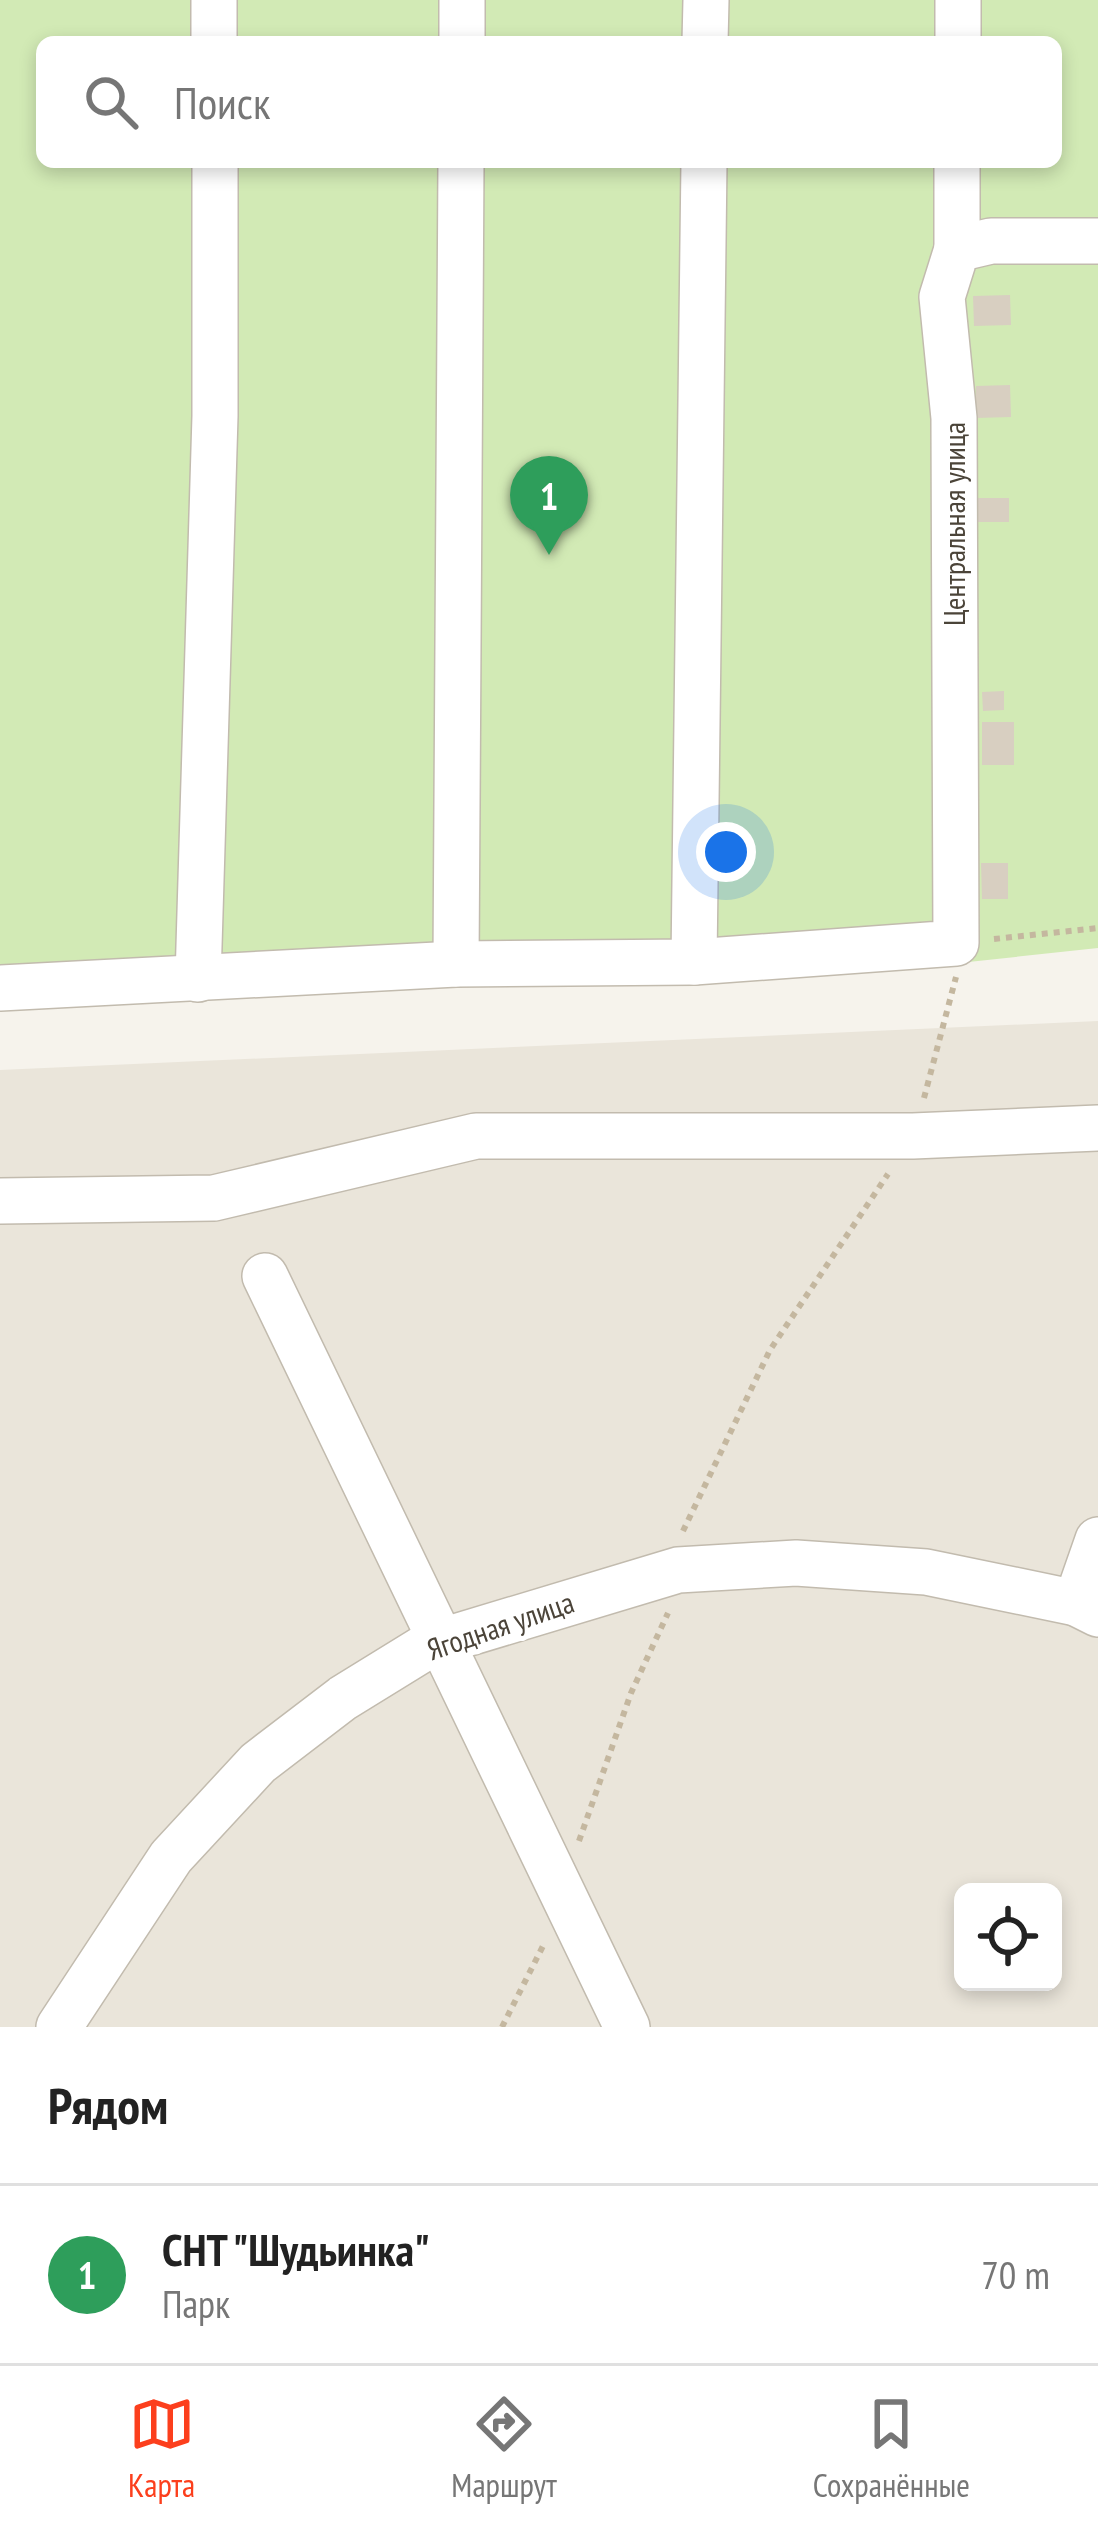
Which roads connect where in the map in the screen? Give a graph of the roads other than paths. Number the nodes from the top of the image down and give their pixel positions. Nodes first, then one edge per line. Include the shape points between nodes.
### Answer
1 (214, 0) edge
2 (462, 0) edge
3 (706, 0) edge
4 (958, 0) edge
5 (214, 36) edge
6 (462, 36) edge
7 (705, 36) edge
8 (958, 36) edge
9 (215, 168) edge
10 (461, 168) edge
11 (704, 168) edge
12 (958, 168) edge
13 (1098, 241) edge
14 (957, 249) junction
15 (694, 962) junction
16 (456, 964) junction
17 (198, 979) junction
18 (0, 988) edge
19 (1098, 1128) edge
20 (0, 1201) edge
21 (265, 1276) dead end
22 (1098, 1540) edge
23 (1087, 1608) edge
24 (441, 1641) junction
25 (59, 2027) edge
26 (627, 2027) edge

1 - 5 street
2 - 6 street
3 - 7 street
4 - 8 street
9 - 17 street
10 - 16 street
11 - 15 street
12 - 14 street, Центральная улица
13 - 14 street via 991,241
14 - 15 street, Центральная улица via 942,297 953,418 956,943
15 - 16 street
16 - 17 street
17 - 18 street
19 - 20 street via 476,1136 214,1198
21 - 24 street
22 - 23 street
23 - 24 street, Ягодная улица via 926,1572 796,1563 678,1570
24 - 25 street, Ягодная улица via 343,1698 258,1763 171,1857
24 - 26 street

